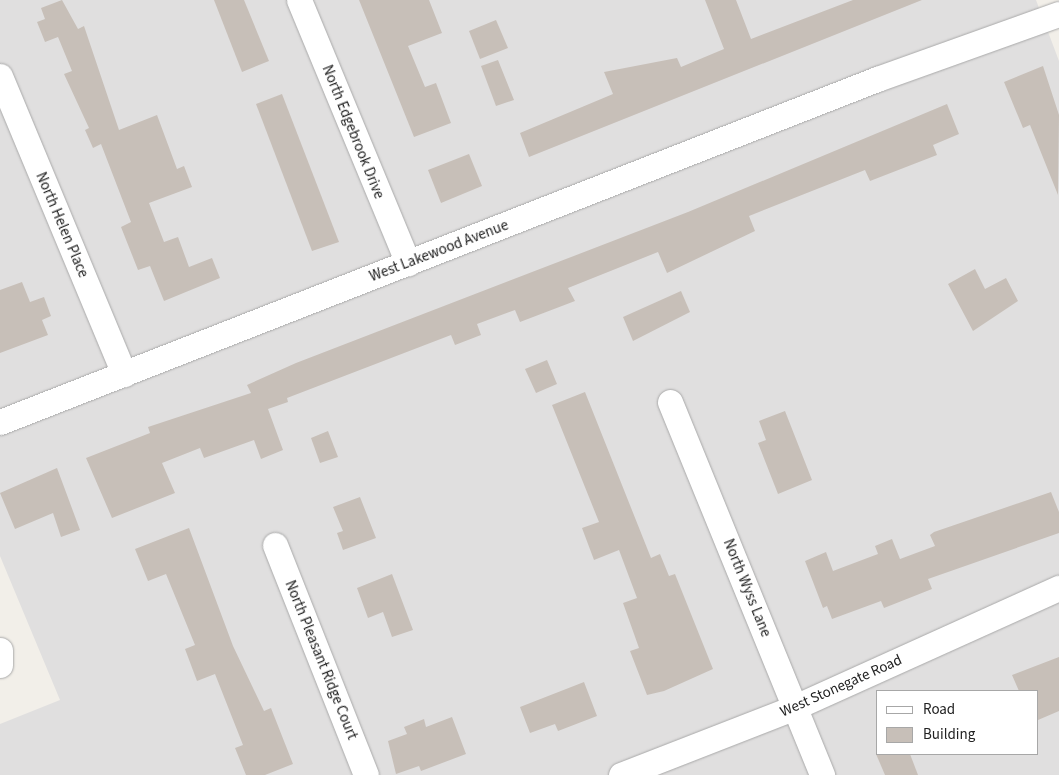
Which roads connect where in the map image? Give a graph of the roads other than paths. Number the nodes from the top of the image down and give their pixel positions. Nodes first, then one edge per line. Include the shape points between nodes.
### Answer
1 (299, 0) edge
2 (1059, 14) edge
3 (0, 76) edge
4 (6, 106) edge
5 (408, 264) junction
6 (124, 374) junction
7 (670, 402) dead end
8 (0, 422) edge
9 (275, 545) dead end
10 (1059, 588) edge
11 (0, 650) edge
12 (0, 665) edge
13 (795, 707) junction
14 (366, 775) edge
15 (620, 775) edge
16 (822, 775) edge

1 - 5 street, North Edgebrook Drive
2 - 5 street, West Lakewood Avenue via 878,79
3 - 4 street, North Helen Place
4 - 6 street, North Helen Place
5 - 6 street, West Lakewood Avenue
6 - 8 street, West Lakewood Avenue
7 - 13 street, North Wyss Lane
9 - 14 street, North Pleasant Ridge Court
10 - 13 street, West Stonegate Road
11 - 12 street
13 - 15 street, West Stonegate Road
13 - 16 street, North Wyss Lane

